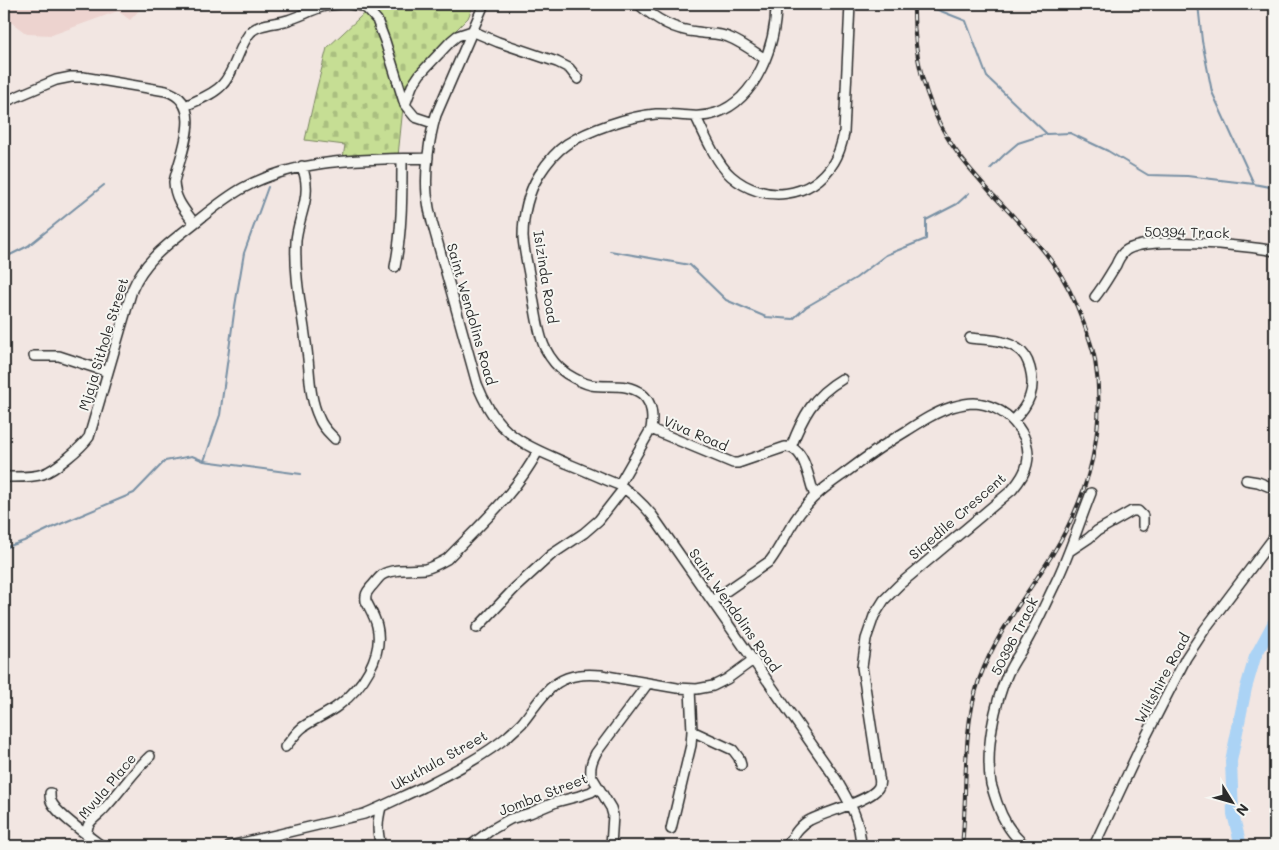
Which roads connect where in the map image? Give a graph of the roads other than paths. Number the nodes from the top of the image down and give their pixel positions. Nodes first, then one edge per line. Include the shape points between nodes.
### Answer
1 (339, 4) edge
2 (351, 4) edge
3 (484, 4) edge
4 (638, 4) edge
5 (776, 4) edge
6 (850, 4) edge
7 (472, 31) junction
8 (765, 59) junction
9 (578, 79) dead end
10 (4, 102) edge
11 (405, 105) junction
12 (185, 106) junction
13 (696, 117) junction
14 (434, 123) junction
15 (428, 158) junction
16 (402, 159) junction
17 (302, 166) junction
18 (194, 223) junction
19 (1275, 251) edge
20 (396, 268) dead end
21 (1095, 297) dead end
22 (970, 338) dead end
23 (34, 356) dead end
24 (108, 372) junction
25 (842, 379) dead end
26 (1014, 420) junction
27 (650, 429) junction
28 (335, 440) dead end
29 (791, 447) junction
30 (538, 451) junction
31 (4, 477) edge
32 (1246, 480) dead end
33 (621, 487) junction
34 (1275, 489) edge
35 (1091, 494) dead end
36 (815, 496) junction
37 (1143, 526) dead end
38 (1275, 536) edge
39 (1071, 550) junction
40 (712, 601) junction
41 (477, 628) dead end
42 (753, 660) junction
43 (648, 683) junction
44 (690, 689) junction
45 (692, 730) junction
46 (285, 747) dead end
47 (150, 756) dead end
48 (741, 765) dead end
49 (598, 787) junction
50 (50, 793) dead end
51 (851, 804) junction
52 (381, 807) junction
53 (671, 828) dead end
54 (87, 834) junction
55 (102, 846) edge
56 (230, 846) edge
57 (381, 846) edge
58 (470, 846) edge
59 (611, 846) edge
60 (787, 846) edge
61 (860, 846) edge
62 (1026, 846) edge
63 (1094, 846) edge

1 - 12 street via 253,30 240,48 223,84
2 - 11 street via 361,6 377,20
3 - 7 street, Saint Wendolins Road
4 - 8 street via 674,28 728,37
5 - 8 street, Isizinda Road
6 - 13 street via 841,148 834,163 813,184 789,193 774,194 743,185 725,170
7 - 9 street via 570,68
7 - 11 street via 457,36 420,74
7 - 14 street, Saint Wendolins Road
8 - 13 street, Isizinda Road via 748,91 733,105 716,114
10 - 12 street via 56,80 83,77 166,90 175,94
11 - 14 street via 415,117
12 - 18 street via 188,124 175,190 179,203
13 - 27 street, Isizinda Road via 647,115 599,128 565,145 538,176 524,221 523,237 545,348 566,373 581,382 630,387 643,395 651,407
14 - 15 street, Saint Wendolins Road
15 - 16 street, Mjaja Sithole Street
15 - 30 street, Saint Wendolins Road via 427,196 432,222 477,384 491,413 503,428
16 - 17 street, Mjaja Sithole Street
16 - 20 street via 402,206
17 - 18 street, Mjaja Sithole Street via 243,188
17 - 28 street via 306,192 296,239 297,288 312,397 319,419
18 - 24 street, Mjaja Sithole Street via 154,256 137,277
19 - 21 street, 50394 Track via 1189,243 1139,244 1125,251
22 - 26 street via 1004,342 1019,349 1026,358 1032,390 1024,409
23 - 24 street via 59,356
24 - 31 street, Mjaja Sithole Street via 89,437 78,451 43,474
25 - 29 street via 816,399
26 - 36 street via 996,409 975,403 939,412 880,447
26 - 51 street, Siqedile Crescent via 1025,439 1028,455 1018,483 899,585 874,616 862,667 880,782 874,792
27 - 29 street, Viva Road via 733,463
27 - 33 street, Isizinda Road
29 - 36 street via 802,457
30 - 33 street, Saint Wendolins Road
30 - 46 street via 504,502 447,559 426,568 384,574 366,593 378,635 375,657 367,673 340,705 302,727
32 - 34 street
33 - 40 street, Saint Wendolins Road via 652,515
33 - 41 street via 598,520 515,588
35 - 39 street, 50396 Track
36 - 40 street via 797,516 770,561
37 - 39 street via 1143,516 1135,510
38 - 63 street, Wiltshire Road via 1186,658
39 - 62 street, 50396 Track via 1008,673 996,711 989,750 992,787 1000,810 1011,832
40 - 42 street, Saint Wendolins Road
42 - 44 street, Ukuthula Street via 717,684
42 - 51 street, Saint Wendolins Road
43 - 44 street, Ukuthula Street
43 - 49 street, Jomba Street via 591,762 591,775
43 - 52 street, Ukuthula Street via 589,674 566,678 550,688 521,724 492,748
44 - 45 street
45 - 48 street via 733,750
45 - 53 street via 692,746
47 - 54 street, Mvula Place via 92,821
49 - 58 street, Jomba Street via 510,819
49 - 59 street via 613,815
50 - 54 street via 51,802
51 - 60 street, Siqedile Crescent via 809,820
51 - 61 street, Saint Wendolins Road via 858,822
52 - 56 street, Ukuthula Street via 342,820
52 - 57 street via 378,821
54 - 55 street

